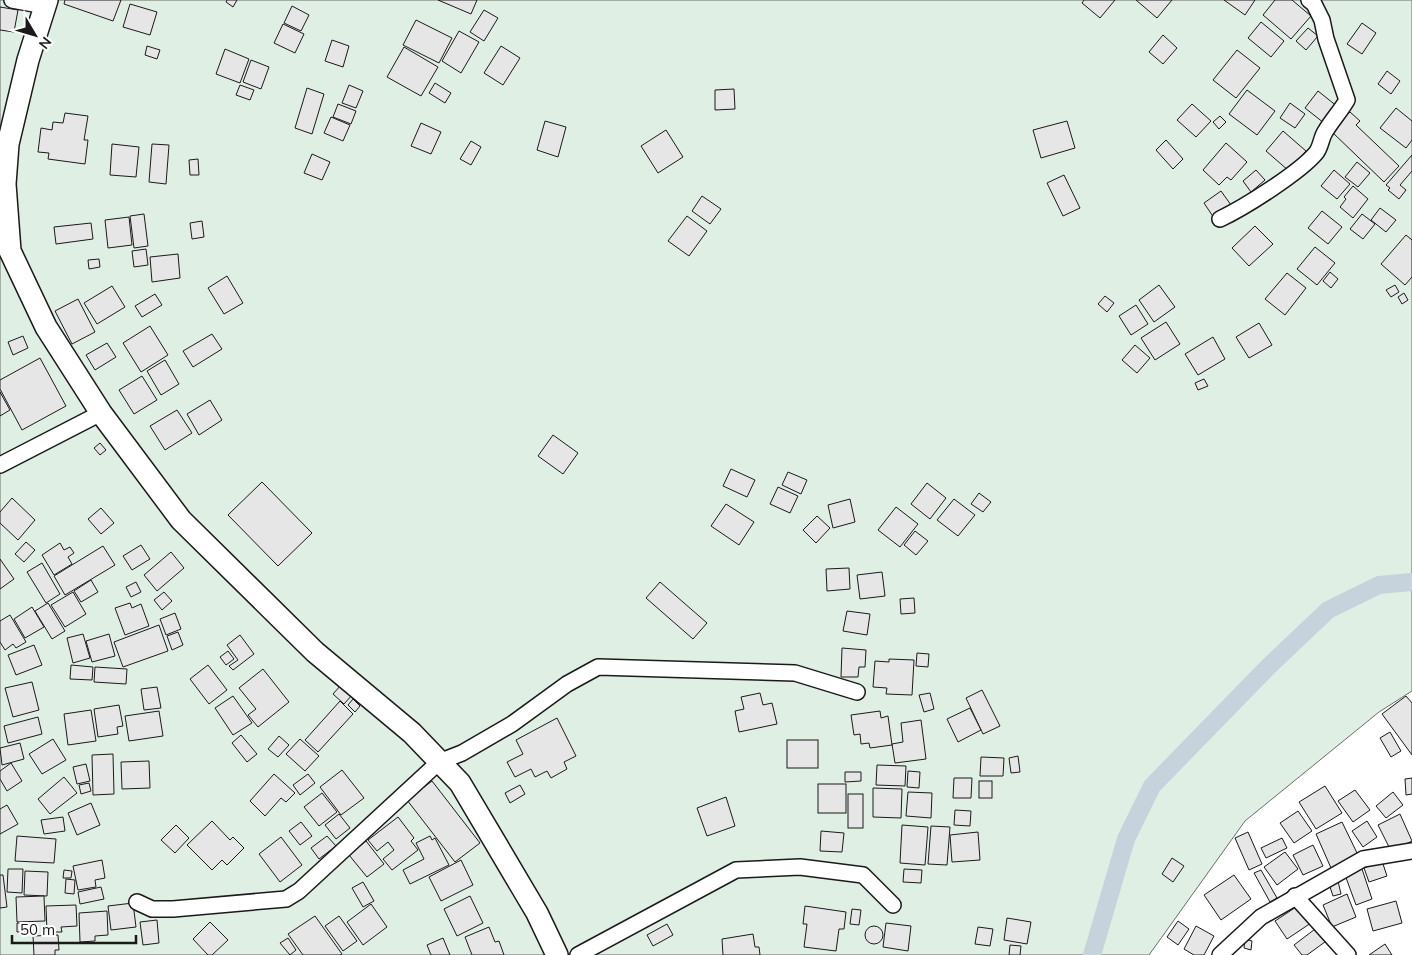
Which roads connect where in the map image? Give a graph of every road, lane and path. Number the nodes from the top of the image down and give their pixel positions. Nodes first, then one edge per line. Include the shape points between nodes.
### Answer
1 (12, 0) edge
2 (1310, 0) edge
3 (46, 3) edge
4 (4, 145) edge
5 (1220, 219) dead end
6 (5, 253) edge
7 (101, 413) junction
8 (0, 465) edge
9 (857, 692) dead end
10 (439, 762) junction
11 (1412, 850) edge
12 (1295, 896) junction
13 (137, 902) dead end
14 (893, 904) dead end
15 (551, 954) edge
16 (578, 955) edge
17 (1220, 955) edge
18 (1348, 955) edge

1 - 3 street
2 - 5 street via 1322,20 1347,100 1324,133 1317,151 1304,165
3 - 4 street
4 - 6 street
6 - 7 street via 46,327
7 - 8 street
7 - 10 street via 181,520 315,652 412,733
9 - 10 street via 795,673 598,667 567,684 512,724 462,753
10 - 13 street via 299,891 286,899 173,909 152,909
10 - 15 street via 460,783 537,913
11 - 12 street via 1363,859
12 - 17 street via 1261,917
12 - 18 street
14 - 16 street via 862,875 800,867 736,870

